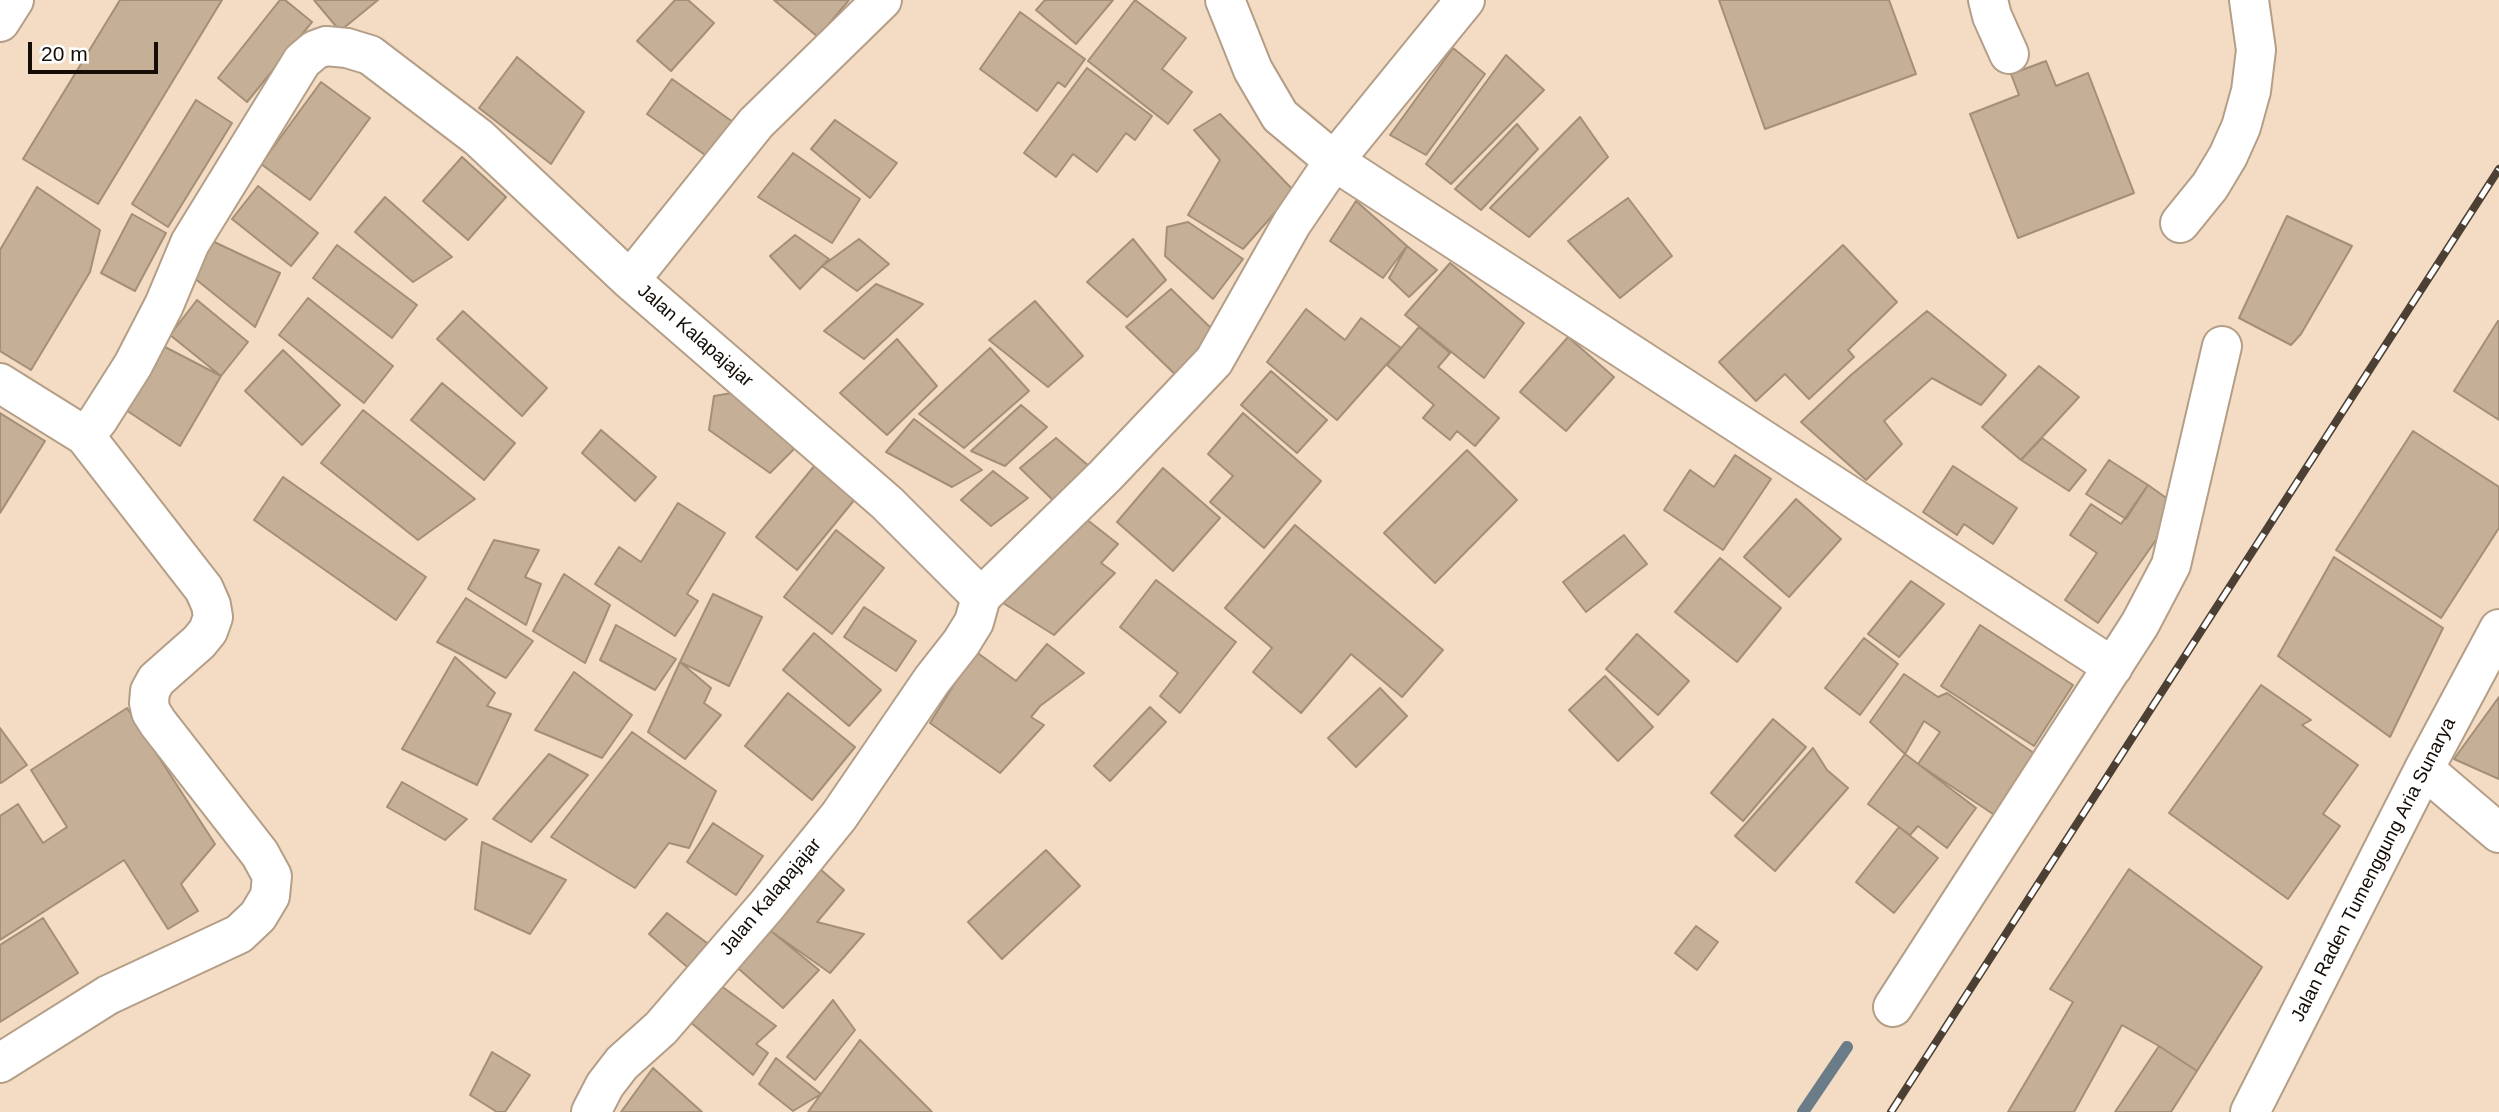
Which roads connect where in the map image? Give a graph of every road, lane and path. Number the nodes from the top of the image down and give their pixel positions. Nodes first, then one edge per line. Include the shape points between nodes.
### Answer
1 (15, 0) edge
2 (882, 0) edge
3 (1225, 0) edge
4 (1465, 0) edge
5 (1988, 0) edge
6 (2249, 0) edge
7 (0, 22) edge
8 (2009, 54) dead end
9 (1334, 162) junction
10 (2180, 223) dead end
11 (630, 279) junction
12 (2222, 346) dead end
13 (0, 383) edge
14 (85, 436) junction
15 (981, 597) junction
16 (2499, 629) edge
17 (2113, 667) junction
18 (2424, 769) junction
19 (2499, 833) edge
20 (1893, 1007) dead end
21 (0, 1063) edge
22 (591, 1112) edge
23 (2250, 1112) edge

1 - 7 main road
2 - 11 main road via 755,123
3 - 9 main road via 1253,71 1280,116
4 - 9 main road
5 - 8 main road
6 - 10 main road via 2256,50 2241,127 2210,186
9 - 15 main road via 1292,223 1214,361
9 - 17 main road
11 - 14 main road, Jalan Kalapajajar via 479,138 370,55 326,46 306,57 288,84 190,243 134,365
11 - 15 main road, Jalan Kalapajajar via 887,503
12 - 17 main road via 2171,565
13 - 14 main road
14 - 21 main road via 204,589 211,605 208,631 149,691 151,712 260,854 272,876 270,896 239,934 108,995
15 - 22 main road, Jalan Kalapajajar via 974,622 961,643 839,816 661,1028 622,1063
16 - 18 main road, Jalan Raden Tumenggung Aria Sunarya
17 - 20 main road
18 - 19 main road
18 - 23 main road, Jalan Raden Tumenggung Aria Sunarya

